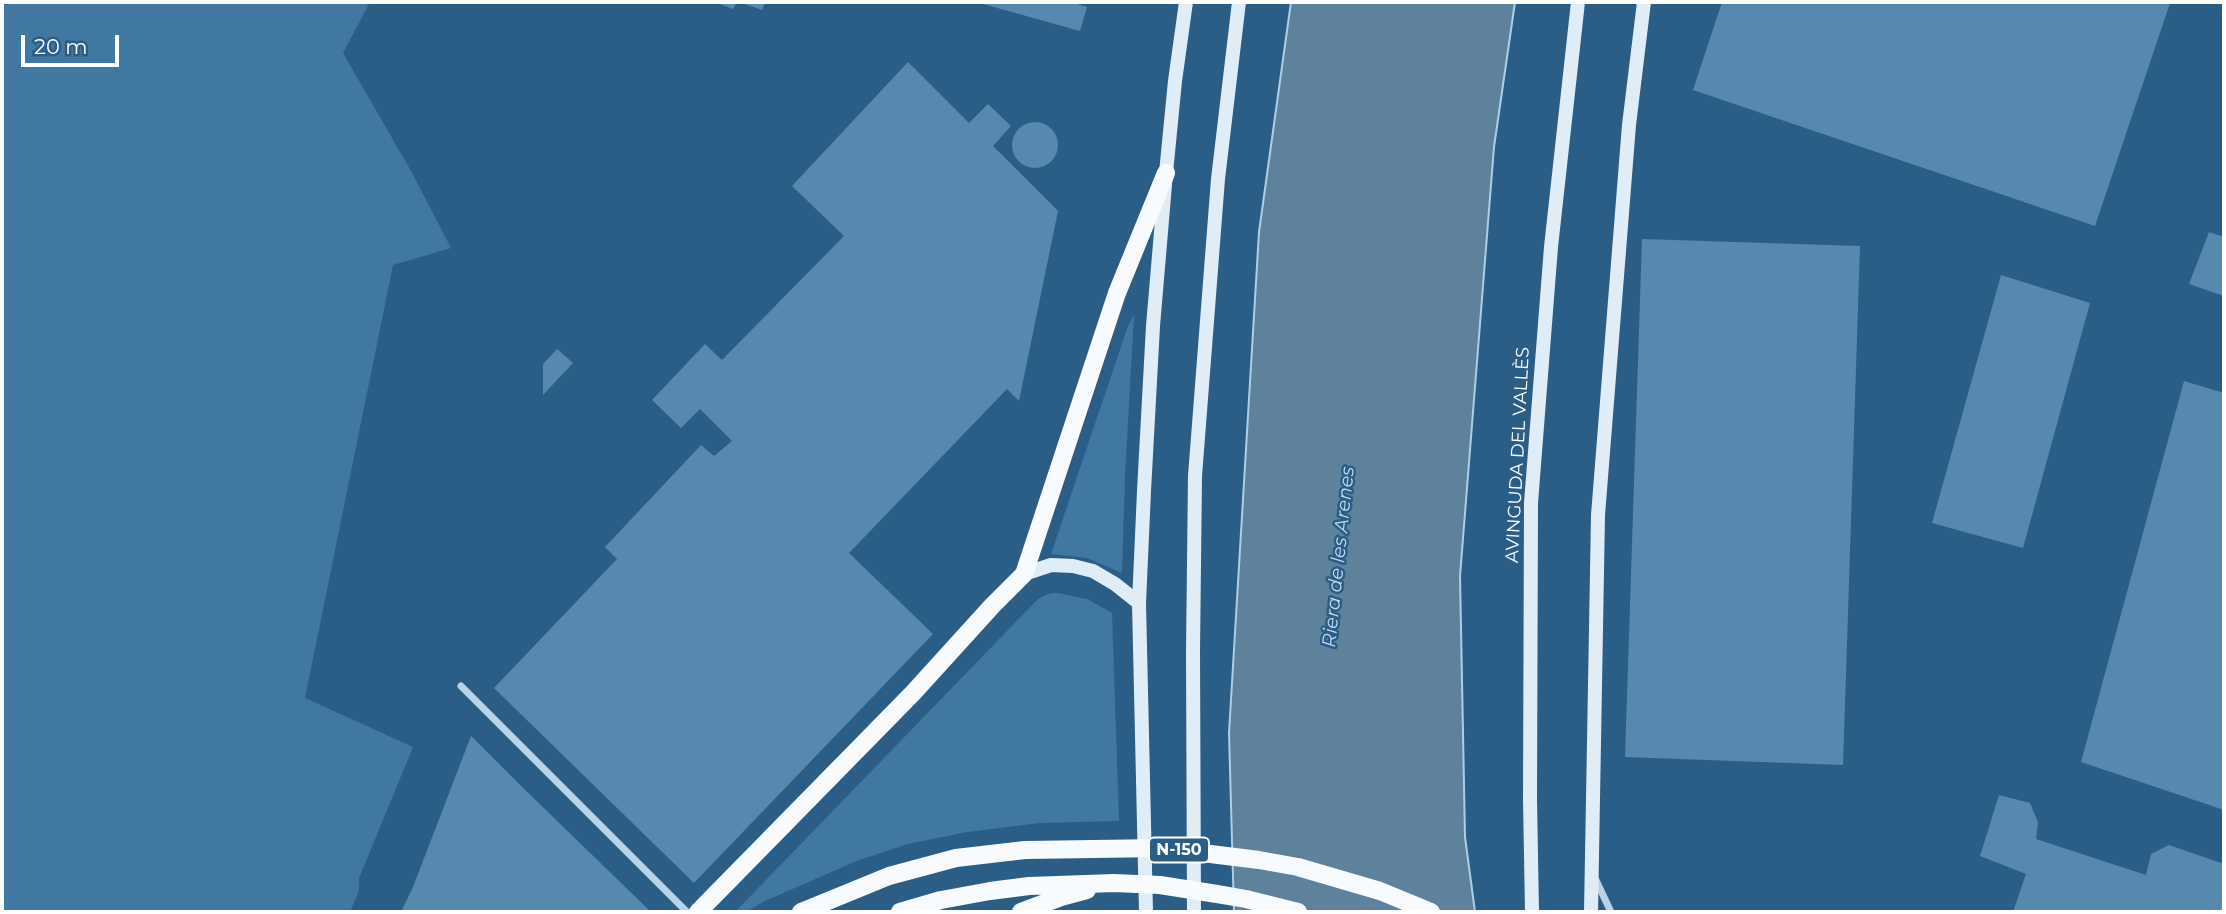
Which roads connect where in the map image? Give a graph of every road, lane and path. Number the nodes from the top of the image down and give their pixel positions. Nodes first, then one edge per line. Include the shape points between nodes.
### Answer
1 (1186, 2) edge
2 (1239, 2) edge
3 (1578, 2) edge
4 (1584, 2) edge
5 (1644, 2) edge
6 (1577, 17) junction
7 (1166, 173) junction
8 (1024, 574) junction
9 (1139, 603) junction
10 (461, 686) dead end
11 (1590, 866) junction
12 (1114, 883) junction
13 (687, 912) edge
14 (698, 912) edge
15 (801, 912) edge
16 (900, 912) edge
17 (1021, 912) edge
18 (1146, 912) edge
19 (1194, 912) edge
20 (1297, 912) edge
21 (1431, 912) edge
22 (1532, 912) edge
23 (1591, 912) edge
24 (1611, 912) edge

1 - 7 main road
2 - 19 main road via 1218,179 1195,475
3 - 6 main road, AVINGUDA DEL VALLÈS
4 - 6 main road
5 - 11 main road via 1629,125 1598,514
6 - 22 main road, AVINGUDA DEL VALLÈS via 1551,247 1531,502
7 - 8 main road via 1117,293
7 - 9 main road
8 - 9 main road via 1051,565 1093,571
8 - 14 main road
9 - 18 main road
10 - 13 street
11 - 23 main road
11 - 24 street
12 - 16 main road, N-150 via 1028,886 941,900
12 - 17 main road
12 - 20 main road, N-150 via 1217,894
15 - 21 main road, N-150 via 889,876 956,858 1025,850 1162,848 1298,867 1380,891

